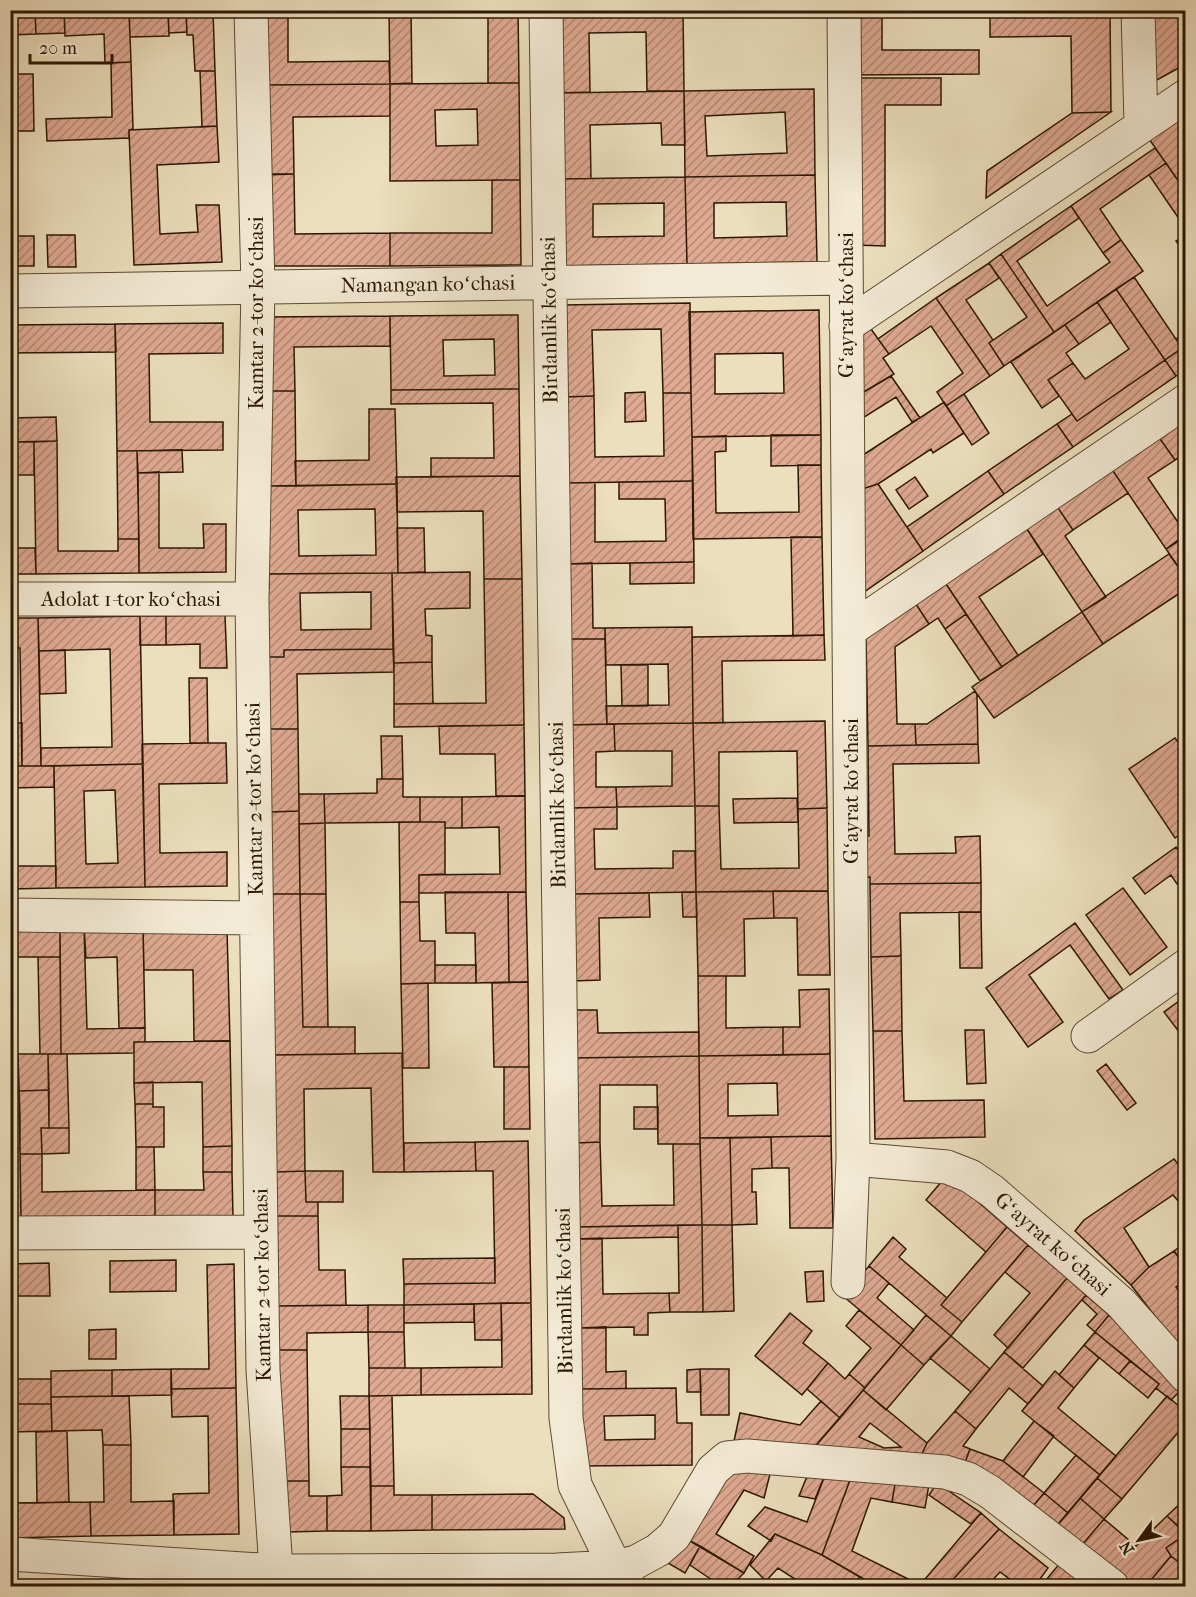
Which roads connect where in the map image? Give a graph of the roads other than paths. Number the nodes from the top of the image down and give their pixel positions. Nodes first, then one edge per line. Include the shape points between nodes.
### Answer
1 (251, 10) edge
2 (546, 10) edge
3 (844, 10) edge
4 (1138, 10) edge
5 (1185, 96) edge
6 (1141, 124) junction
7 (846, 278) junction
8 (548, 283) junction
9 (258, 286) junction
10 (10, 291) edge
11 (846, 326) junction
12 (1185, 401) edge
13 (10, 599) edge
14 (252, 599) junction
15 (851, 629) junction
16 (10, 915) edge
17 (256, 918) junction
18 (1185, 966) edge
19 (1088, 1036) dead end
20 (853, 1159) junction
21 (261, 1232) junction
22 (10, 1233) edge
23 (848, 1282) dead end
24 (1185, 1376) edge
25 (10, 1554) edge
26 (622, 1577) edge
27 (557, 1578) edge
28 (277, 1579) edge
29 (1112, 1587) edge

1 - 9 street, Kamtar 2-tor koʻchasi
2 - 8 street, Birdamlik koʻchasi
3 - 7 street, Gʻayrat koʻchasi
4 - 6 street
5 - 6 street
6 - 11 street
7 - 8 street, Namangan koʻchasi
7 - 11 street, Gʻayrat koʻchasi
8 - 9 street, Namangan koʻchasi
8 - 26 street, Birdamlik koʻchasi via 566,1418 575,1485
9 - 10 street, Namangan koʻchasi
9 - 14 street, Kamtar 2-tor koʻchasi
11 - 15 street, Gʻayrat koʻchasi
12 - 15 street
13 - 14 street, Adolat 1-tor koʻchasi
14 - 17 street, Kamtar 2-tor koʻchasi
15 - 20 street, Gʻayrat koʻchasi
16 - 17 street
17 - 21 street, Kamtar 2-tor koʻchasi
18 - 19 street
20 - 23 street
20 - 24 street, Gʻayrat koʻchasi via 947,1167 970,1176 1121,1303
21 - 22 street
21 - 28 street, Kamtar 2-tor koʻchasi via 263,1370
25 - 28 street
26 - 27 street
26 - 29 street via 636,1562 674,1536 713,1470 727,1458 747,1456 945,1472 968,1479
27 - 28 street

